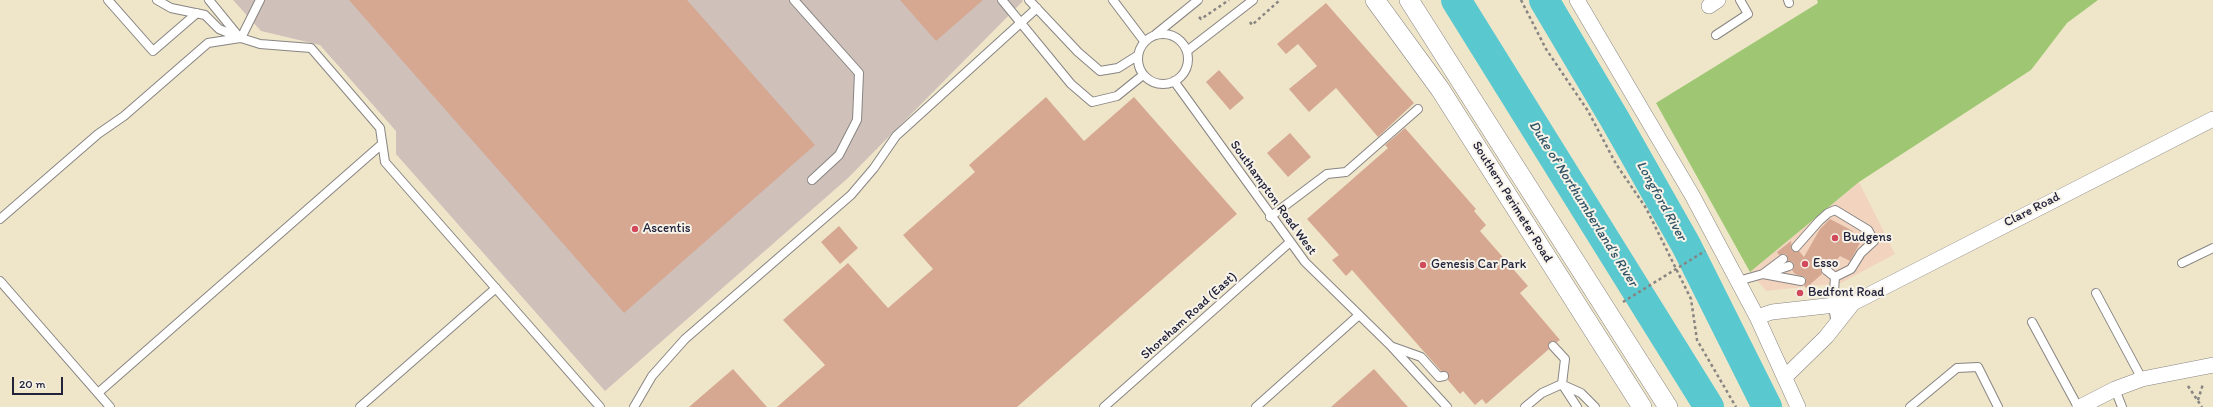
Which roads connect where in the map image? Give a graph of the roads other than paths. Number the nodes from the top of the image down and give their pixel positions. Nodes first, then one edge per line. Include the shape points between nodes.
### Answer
1 (108, 0) edge
2 (156, 0) edge
3 (209, 0) edge
4 (260, 0) edge
5 (794, 0) edge
6 (1002, 0) edge
7 (1029, 0) edge
8 (1113, 0) edge
9 (1198, 0) edge
10 (1253, 0) edge
11 (1375, 0) edge
12 (1409, 0) edge
13 (1577, 0) edge
14 (1740, 0) edge
15 (1037, 8) junction
16 (197, 13) junction
17 (1022, 22) junction
18 (1156, 34) junction
19 (1716, 35) dead end
20 (241, 38) junction
21 (1144, 41) junction
22 (1187, 51) junction
23 (1138, 56) junction
24 (1143, 75) junction
25 (1174, 81) junction
26 (1418, 109) dead end
27 (2213, 119) edge
28 (382, 144) junction
29 (812, 180) dead end
30 (1270, 217) junction
31 (0, 219) edge
32 (1288, 243) junction
33 (1796, 247) dead end
34 (2213, 248) edge
35 (1783, 259) dead end
36 (2182, 263) dead end
37 (1789, 266) dead end
38 (1826, 270) dead end
39 (1763, 274) junction
40 (1795, 274) dead end
41 (1834, 277) junction
42 (0, 281) edge
43 (1738, 281) junction
44 (1801, 281) dead end
45 (496, 288) junction
46 (2096, 293) dead end
47 (1853, 303) junction
48 (1833, 306) junction
49 (1359, 316) junction
50 (1757, 317) junction
51 (2032, 322) dead end
52 (1836, 325) junction
53 (1553, 346) dead end
54 (1392, 347) junction
55 (2213, 365) edge
56 (1444, 376) dead end
57 (1785, 377) junction
58 (2142, 379) junction
59 (1562, 384) junction
60 (2115, 390) junction
61 (98, 393) junction
62 (110, 407) edge
63 (360, 407) edge
64 (600, 407) edge
65 (634, 407) edge
66 (1104, 407) edge
67 (1256, 407) edge
68 (1447, 407) edge
69 (1525, 407) edge
70 (1578, 407) edge
71 (1595, 407) edge
72 (1642, 407) edge
73 (1668, 407) edge
74 (1798, 407) edge
75 (1910, 407) edge
76 (1998, 407) edge
77 (2079, 407) edge
78 (2122, 407) edge

1 - 16 lane via 153,51
2 - 16 lane via 171,8
3 - 20 lane
4 - 20 lane
5 - 29 lane via 859,73 857,120 839,155
6 - 17 lane
7 - 15 lane
8 - 21 lane
9 - 18 lane
10 - 22 lane
11 - 72 street, Southern Perimeter Road via 1440,89
12 - 73 street, Southern Perimeter Road
13 - 43 street via 1692,195
14 - 19 lane via 1748,14
15 - 17 lane
15 - 23 lane via 1078,52 1100,71 1118,68
16 - 20 lane via 205,15 219,30
17 - 24 lane via 1071,84 1092,102 1117,96
17 - 65 lane via 896,136 851,195 686,339 652,376
18 - 21 lane
18 - 22 lane via 1177,38
20 - 28 lane via 260,44 310,48 380,128
20 - 31 lane via 208,43
21 - 23 lane
22 - 25 lane via 1186,70
23 - 24 lane via 1138,65
24 - 25 lane via 1157,84
25 - 30 lane, Southampton Road West
26 - 30 lane via 1346,172 1327,174
27 - 47 street, Clare Road
28 - 45 lane via 386,162
28 - 61 lane
30 - 32 lane, Southampton Road West
32 - 49 lane, Southampton Road West via 1322,281
32 - 66 lane, Shoreham Road (East)
33 - 41 lane via 1819,221 1835,210 1868,230 1874,241 1861,253 1850,269
34 - 36 lane
35 - 39 lane
37 - 39 lane
38 - 41 lane
39 - 40 lane
39 - 43 lane
39 - 44 lane
41 - 48 lane
42 - 61 lane
43 - 50 street
45 - 63 lane
45 - 64 lane
46 - 58 lane
47 - 48 street, Clare Road
47 - 52 street, Clare Road
48 - 50 street, Clare Road via 1772,312
48 - 52 lane
49 - 54 lane, Southampton Road West
49 - 67 lane
50 - 57 street
51 - 77 lane
52 - 57 street, Clare Road
53 - 59 lane via 1565,360
54 - 56 lane via 1421,357 1439,378
54 - 68 lane, Southampton Road West
55 - 58 street
57 - 74 street
58 - 60 street
59 - 69 lane via 1542,393
59 - 70 lane
59 - 71 lane via 1581,393
60 - 77 street
60 - 78 lane
61 - 62 lane
75 - 76 lane via 1957,368 1978,366

